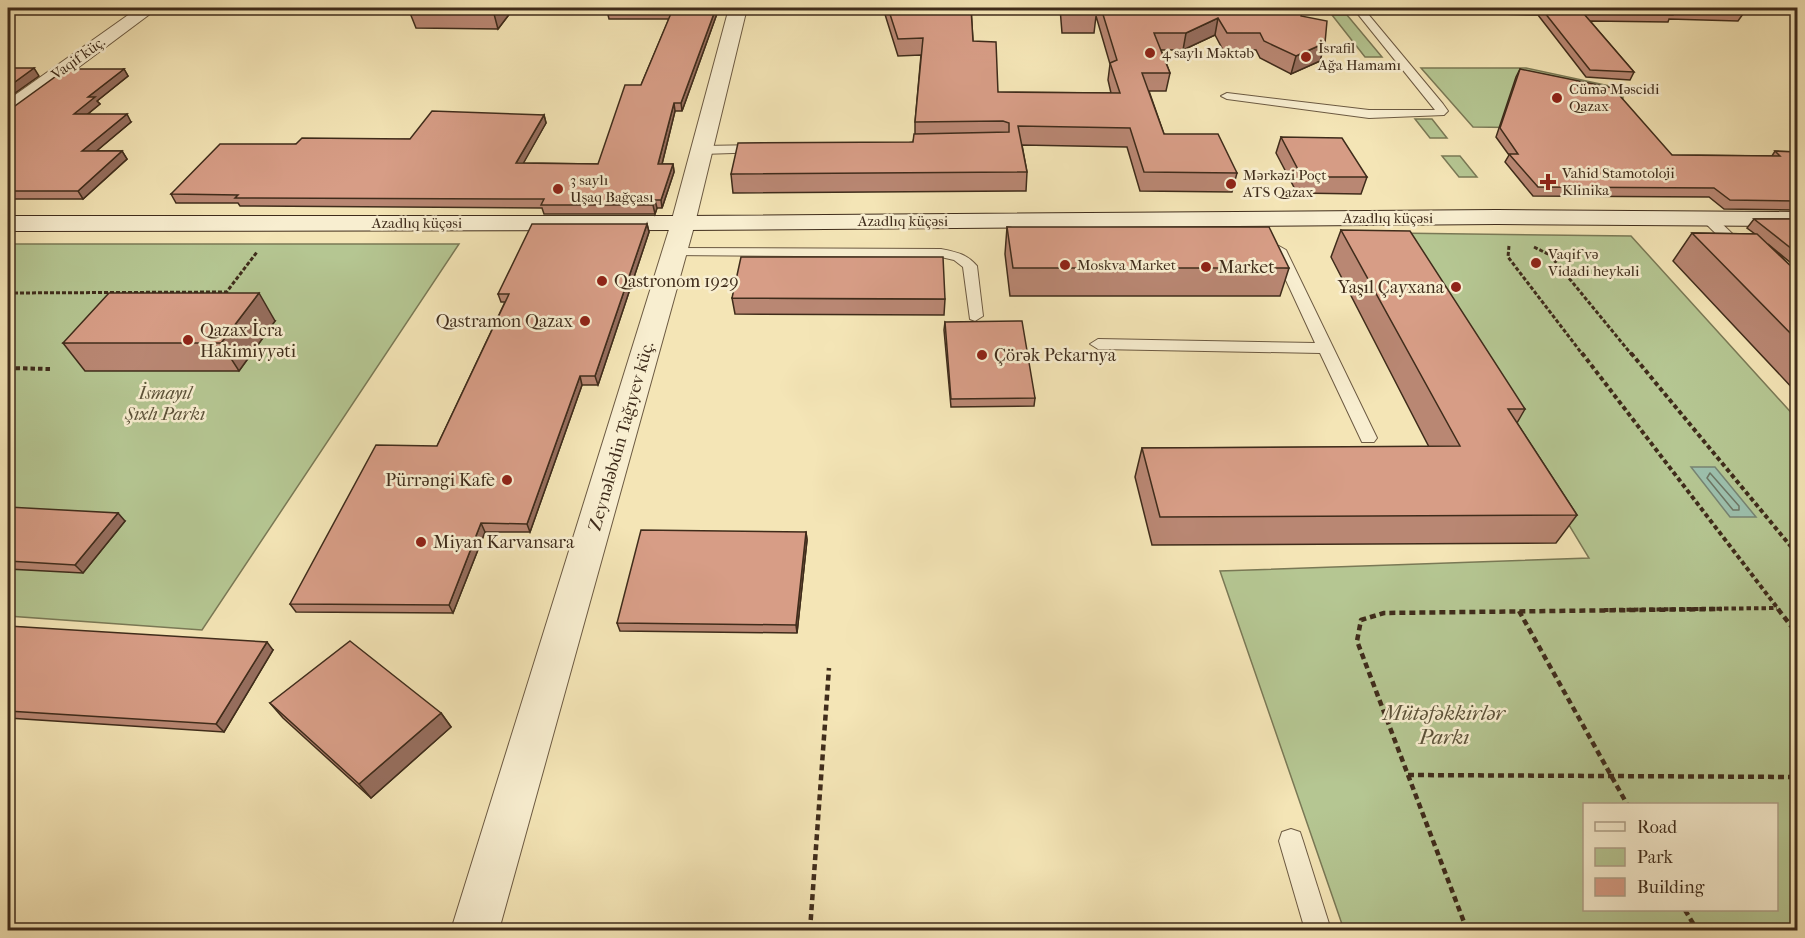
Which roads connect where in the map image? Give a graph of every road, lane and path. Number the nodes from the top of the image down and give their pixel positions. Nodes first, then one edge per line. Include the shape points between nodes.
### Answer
1 (149, 8) edge
2 (738, 8) edge
3 (1358, 8) edge
4 (1227, 96) dead end
5 (8, 109) edge
6 (774, 149) edge
7 (702, 150) junction
8 (1709, 219) junction
9 (1797, 219) edge
10 (8, 224) edge
11 (1269, 230) junction
12 (1510, 236) dead end
13 (679, 237) junction
14 (263, 244) dead end
15 (1530, 246) dead end
16 (1757, 264) edge
17 (226, 292) junction
18 (8, 293) edge
19 (221, 299) edge
20 (975, 316) dead end
21 (1098, 344) dead end
22 (1325, 348) junction
23 (8, 368) edge
24 (50, 369) dead end
25 (1368, 438) dead end
26 (1797, 555) edge
27 (1777, 608) junction
28 (1519, 611) junction
29 (1797, 635) edge
30 (829, 668) dead end
31 (1408, 776) junction
32 (1612, 776) junction
33 (1797, 777) edge
34 (1626, 803) edge
35 (1291, 841) dead end
36 (1686, 911) edge
37 (475, 930) edge
38 (810, 930) edge
39 (1318, 930) edge
40 (1467, 930) edge
41 (1697, 930) edge

1 - 5 street, Vaqif küç.
2 - 7 street, Zeynələbdin Tağıyev küç.
3 - 4 lane via 1439,106 1440,113 1369,114
6 - 7 lane
7 - 13 street, Zeynələbdin Tağıyev küç.
8 - 9 street, Azadlıq küçəsi
8 - 11 street, Azadlıq küçəsi
8 - 16 lane
10 - 13 street, Azadlıq küçəsi
11 - 13 street, Azadlıq küçəsi
11 - 22 lane
12 - 27 path via 1508,257
13 - 20 lane via 959,257 970,266
13 - 37 street, Zeynələbdin Tağıyev küç.
14 - 17 path
15 - 26 path via 1550,255
17 - 18 path
17 - 19 path
21 - 22 lane
22 - 25 lane
23 - 24 path
27 - 28 path
27 - 29 path
28 - 31 path via 1384,613 1361,620 1357,641
28 - 32 path
30 - 38 path
31 - 32 path
31 - 40 path
32 - 33 path
32 - 34 path
35 - 39 lane
36 - 41 path

